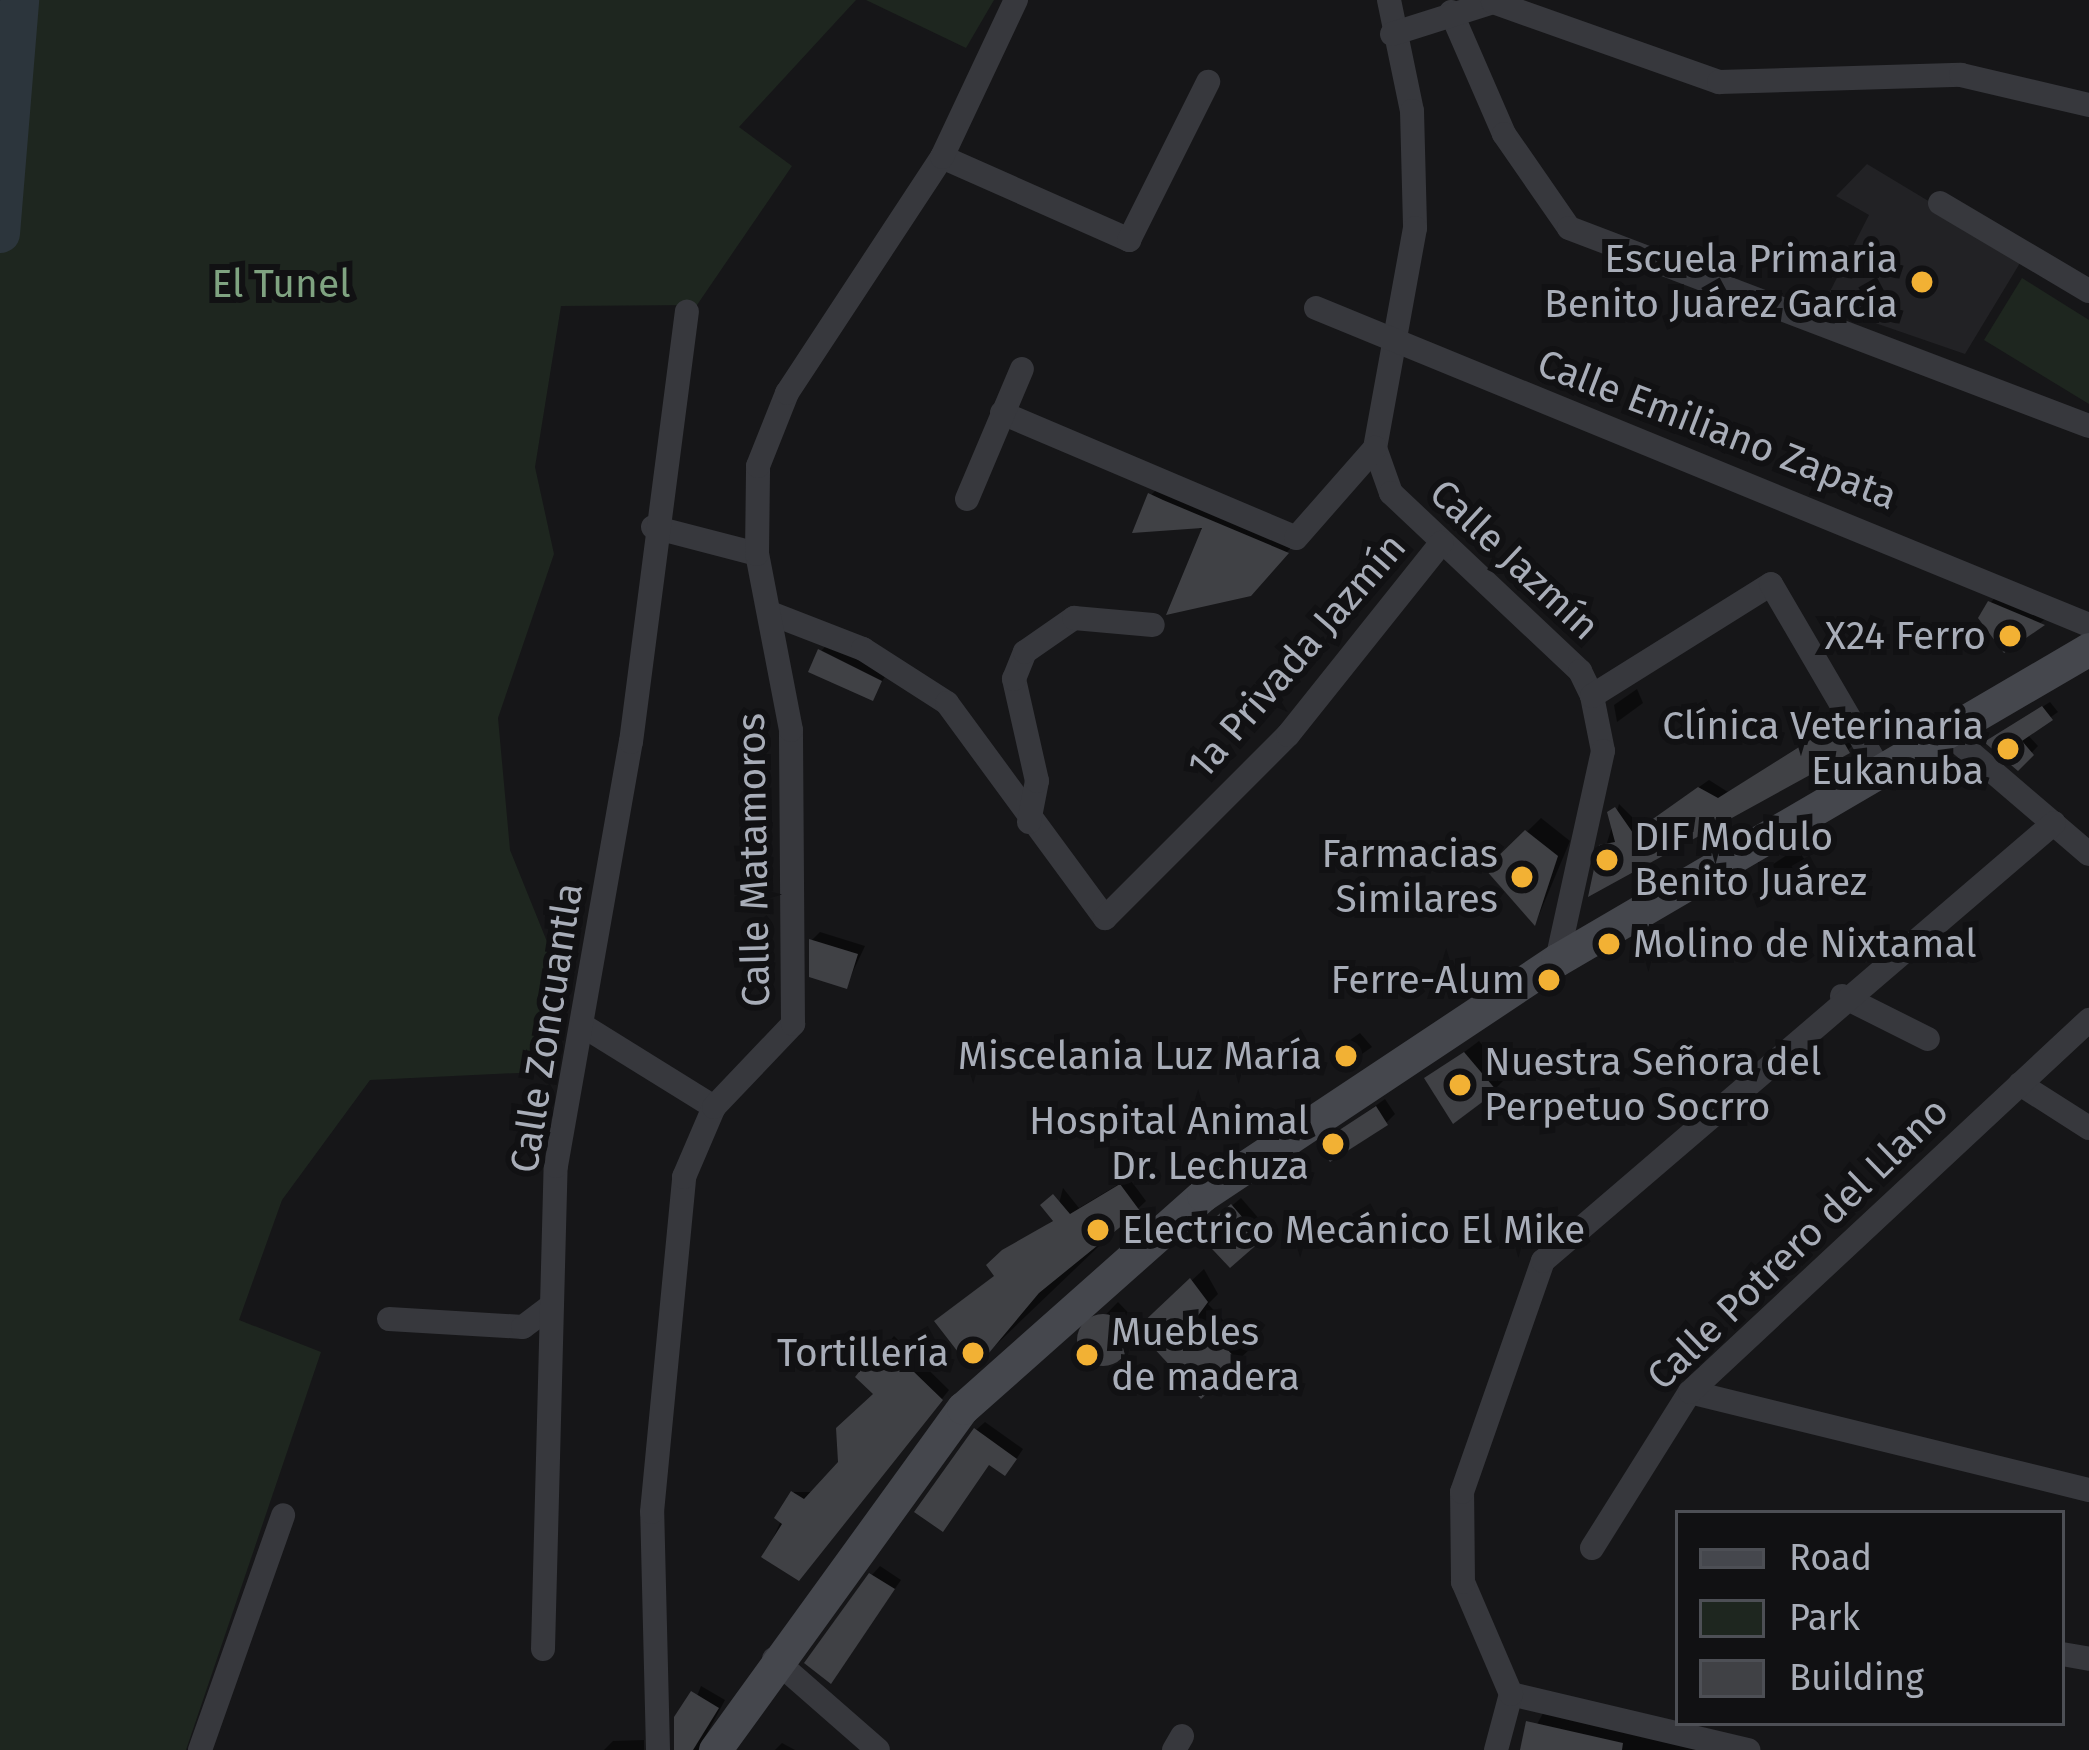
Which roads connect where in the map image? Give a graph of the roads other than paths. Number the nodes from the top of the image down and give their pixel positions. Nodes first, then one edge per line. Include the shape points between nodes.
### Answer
1 (1016, 0) edge
2 (1389, 0) edge
3 (1451, 12) junction
4 (1393, 34) junction
5 (1208, 82) dead end
6 (2089, 105) edge
7 (943, 157) junction
8 (1940, 203) dead end
9 (2089, 291) edge
10 (1316, 308) dead end
11 (687, 311) dead end
12 (1401, 340) junction
13 (1022, 369) dead end
14 (1002, 413) junction
15 (2089, 426) edge
16 (1375, 448) junction
17 (968, 499) dead end
18 (653, 527) junction
19 (1442, 543) junction
20 (757, 554) junction
21 (770, 613) junction
22 (1153, 625) dead end
23 (2089, 625) edge
24 (2089, 649) edge
25 (1592, 696) junction
26 (1950, 735) junction
27 (1880, 772) junction
28 (1028, 822) junction
29 (2054, 824) junction
30 (2089, 854) edge
31 (1557, 960) junction
32 (1842, 996) junction
33 (2089, 1020) edge
34 (585, 1027) junction
35 (1928, 1039) dead end
36 (2020, 1084) junction
37 (714, 1107) junction
38 (2089, 1128) edge
39 (553, 1305) junction
40 (389, 1318) dead end
41 (1690, 1392) junction
42 (2089, 1490) edge
43 (283, 1515) dead end
44 (1592, 1549) dead end
45 (543, 1649) dead end
46 (774, 1659) junction
47 (1511, 1694) junction
48 (200, 1750) edge
49 (658, 1750) edge
50 (715, 1750) edge
51 (878, 1750) edge
52 (1496, 1750) edge
53 (1748, 1750) edge

1 - 7 street, Calle Matamoros
2 - 4 street
3 - 4 street
3 - 6 street via 1514,6 1719,82 1961,75
3 - 15 street via 1504,134 1569,228
4 - 12 street via 1417,169
5 - 7 street via 1129,240
7 - 20 street, Calle Matamoros via 768,430
8 - 9 street
10 - 12 street, Calle Emiliano Zapata
11 - 18 street, Calle Zoncuantla
12 - 16 street
12 - 23 street, Calle Emiliano Zapata
13 - 14 street
14 - 16 street via 1296,538
14 - 17 street
16 - 19 street, Calle Jazmín via 1391,494
18 - 20 street
18 - 34 street, Calle Zoncuantla
19 - 25 street, Calle Jazmín
19 - 28 street, 1a Privada Jazmín via 1288,735 1105,918
20 - 21 street, Calle Matamoros
21 - 28 street via 920,681 968,726
21 - 37 street, Calle Matamoros via 791,730 794,1024
22 - 28 street via 1074,618 1025,652 1014,679 1037,781
24 - 26 main road
25 - 27 street via 1771,584
25 - 31 street, Calle Jazmín via 1603,751
26 - 27 main road
26 - 29 street
27 - 31 main road
29 - 30 street
29 - 32 street
31 - 46 main road via 1295,1125 1070,1304 963,1408
32 - 35 street
32 - 47 street via 1543,1262 1462,1492 1463,1582
33 - 36 street, Calle Potrero del Llano
34 - 37 street
34 - 39 street, Calle Zoncuantla via 556,1166
36 - 38 street
36 - 41 street, Calle Potrero del Llano
37 - 49 street, Calle Matamoros via 684,1177 652,1512
39 - 40 street via 523,1327
39 - 45 street, Calle Zoncuantla
41 - 42 street
41 - 44 street, Calle Potrero del Llano
43 - 48 street
46 - 50 main road
46 - 51 street
47 - 52 street
47 - 53 street

